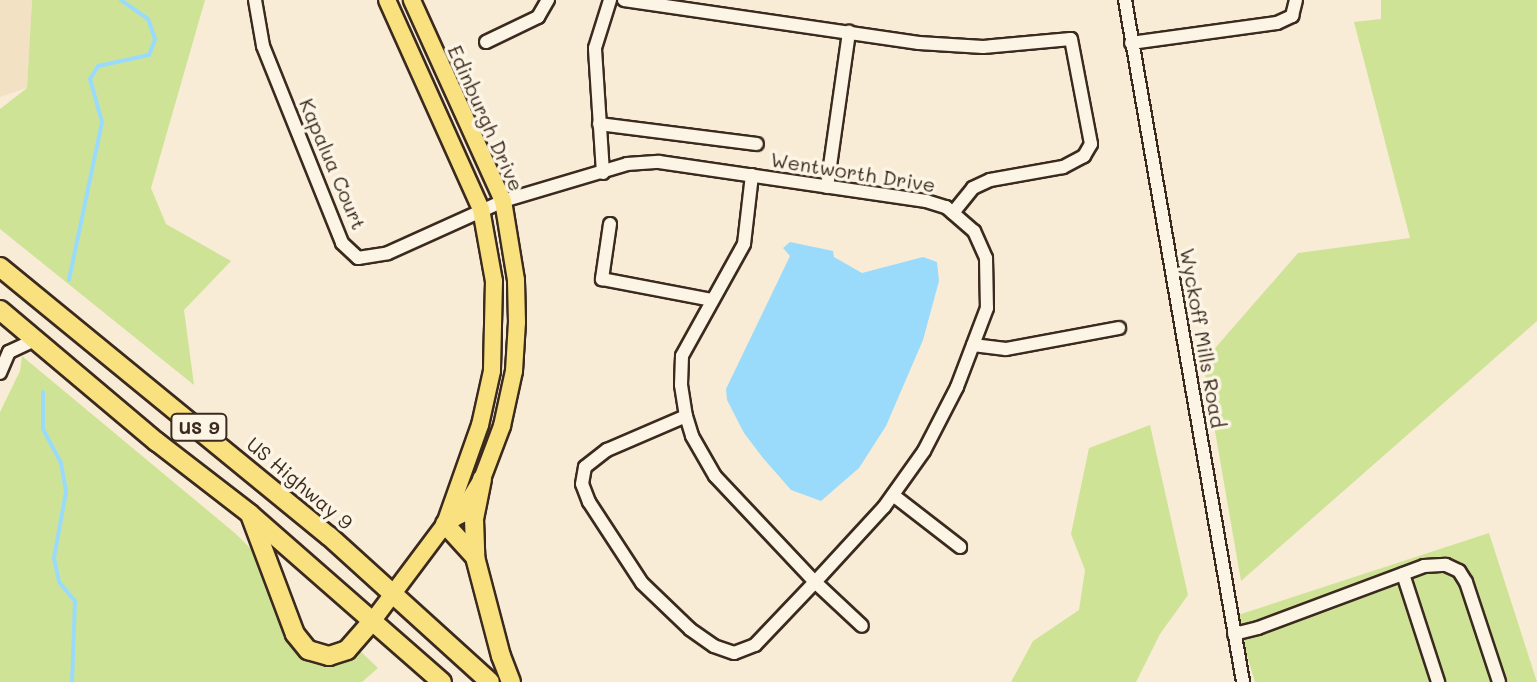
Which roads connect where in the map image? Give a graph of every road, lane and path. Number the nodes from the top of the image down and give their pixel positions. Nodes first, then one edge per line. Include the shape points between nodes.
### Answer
1 (255, 0) edge
2 (387, 0) edge
3 (412, 0) edge
4 (548, 0) edge
5 (610, 0) edge
6 (624, 0) edge
7 (727, 0) edge
8 (1125, 0) edge
9 (1296, 0) edge
10 (725, 15) junction
11 (849, 32) junction
12 (486, 42) dead end
13 (1131, 43) junction
14 (599, 124) junction
15 (757, 144) dead end
16 (603, 173) junction
17 (752, 175) junction
18 (827, 187) junction
19 (503, 201) junction
20 (481, 209) junction
21 (953, 213) junction
22 (610, 224) dead end
23 (0, 267) edge
24 (712, 300) junction
25 (0, 310) edge
26 (1119, 328) dead end
27 (37, 339) junction
28 (973, 345) junction
29 (0, 373) edge
30 (686, 416) junction
31 (482, 479) junction
32 (893, 495) junction
33 (250, 514) junction
34 (445, 524) junction
35 (960, 547) dead end
36 (475, 557) junction
37 (1403, 574) junction
38 (815, 582) junction
39 (393, 593) junction
40 (374, 619) junction
41 (862, 626) dead end
42 (1234, 634) junction
43 (442, 682) edge
44 (490, 682) edge
45 (511, 682) edge
46 (1243, 682) edge
47 (1438, 682) edge
48 (1499, 682) edge

1 - 20 street, Kapalua Court via 263,46 342,243 358,258 388,253
2 - 20 main road, Edinburgh Drive
3 - 19 main road, Edinburgh Drive
4 - 12 street via 538,17
5 - 14 street via 595,48
6 - 10 street
7 - 10 street
8 - 13 street, Wyckoff Mills Road
9 - 13 street via 1292,16 1277,23
10 - 11 street
11 - 18 street
11 - 21 street via 983,47 1071,39 1091,144 1084,156 1063,167 990,180 973,188
13 - 42 street, Wyckoff Mills Road
14 - 15 street
14 - 16 street
16 - 17 street, Wentworth Drive via 627,164 659,162
16 - 19 street, Wentworth Drive
17 - 18 street, Wentworth Drive
17 - 24 street, Wentworth Drive via 744,244
18 - 21 street, Wentworth Drive via 926,201
19 - 20 street, Wentworth Drive
19 - 31 main road, Edinburgh Drive via 516,280 515,359 502,426
20 - 34 main road, Edinburgh Drive via 494,281 492,371 480,425
21 - 28 street, Wentworth Drive via 974,231 986,258 987,308
22 - 24 street via 602,279
23 - 39 highway, US Highway 9 / US 9
24 - 30 street, Wentworth Drive via 682,356
25 - 27 highway, US 9
26 - 28 street via 1006,349
27 - 29 street via 9,352
27 - 33 highway, US 9
28 - 32 street, Wentworth Drive via 924,451
30 - 38 street, Wentworth Drive via 715,476
30 - 38 street via 607,450 585,467 582,484 589,502 642,583 690,629 734,653 755,645
31 - 34 main road, Edinburgh Drive via 460,515
31 - 36 highway via 474,519
32 - 35 street
32 - 38 street, Wentworth Drive
33 - 40 highway, US 9
33 - 40 highway via 295,634 308,650 329,656 347,650
34 - 36 highway
34 - 39 main road, Edinburgh Drive
36 - 45 highway
37 - 42 street
37 - 47 street
37 - 48 street via 1437,564 1459,571
38 - 41 street
39 - 40 main road, Edinburgh Drive
39 - 44 highway, US Highway 9 / US 9
40 - 43 highway, US 9
42 - 46 street, Wyckoff Mills Road

